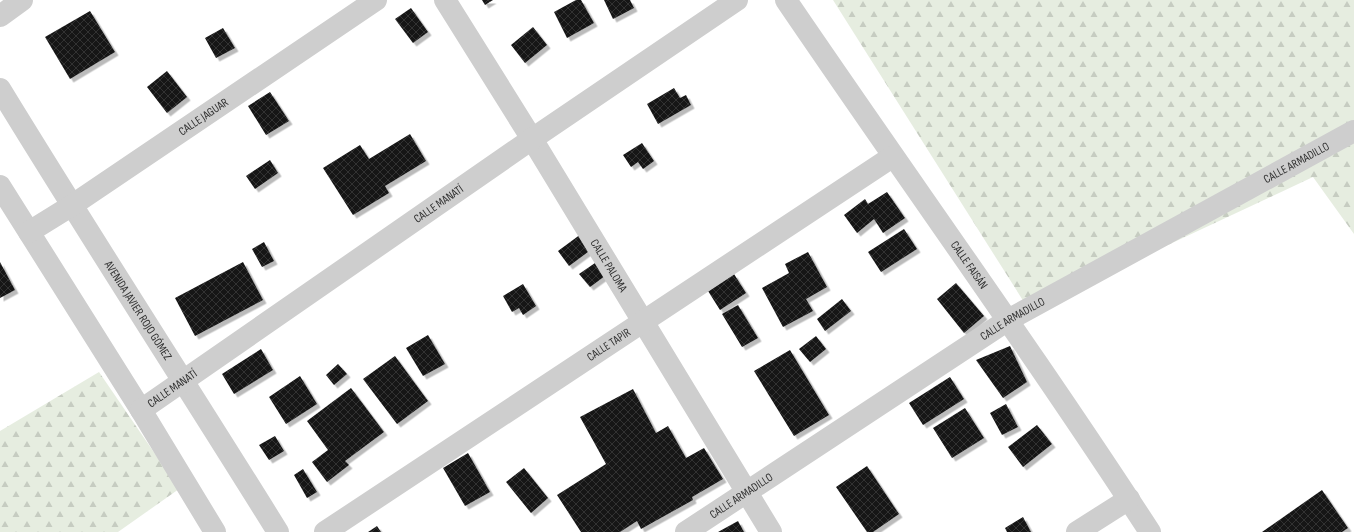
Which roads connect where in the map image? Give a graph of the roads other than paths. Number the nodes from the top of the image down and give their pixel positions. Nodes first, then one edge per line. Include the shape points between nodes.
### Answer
1 (22, 0) edge
2 (376, 0) edge
3 (444, 0) edge
4 (737, 0) edge
5 (786, 0) edge
6 (0, 16) edge
7 (0, 89) edge
8 (1354, 132) edge
9 (532, 139) junction
10 (892, 157) junction
11 (0, 186) edge
12 (72, 206) junction
13 (29, 232) junction
14 (1008, 320) junction
15 (643, 323) junction
16 (183, 380) junction
17 (141, 410) junction
18 (746, 491) junction
19 (1129, 499) junction
20 (215, 532) edge
21 (278, 532) edge
22 (325, 532) edge
23 (686, 532) edge
24 (772, 532) edge
25 (1078, 532) edge
26 (1150, 532) edge

1 - 6 street
2 - 12 street, CALLE JAGUAR
3 - 9 street, CALLE PALOMA
4 - 9 street, CALLE MANATÍ
5 - 10 street, CALLE FAISÁN
7 - 12 street, AVENIDA JAVIER ROJO GÓMEZ
8 - 14 street, CALLE ARMADILLO
9 - 15 street, CALLE PALOMA
9 - 16 street, CALLE MANATÍ
10 - 14 street, CALLE FAISÁN
10 - 15 street, CALLE TAPIR
11 - 13 street
12 - 13 street, CALLE JAGUAR
12 - 16 street, AVENIDA JAVIER ROJO GÓMEZ
13 - 17 street
14 - 18 street, CALLE ARMADILLO
14 - 19 street, CALLE FAISÁN
15 - 18 street, CALLE PALOMA
15 - 22 street, CALLE TAPIR
16 - 17 street, CALLE MANATÍ
16 - 21 street, AVENIDA JAVIER ROJO GÓMEZ
17 - 20 street
18 - 23 street, CALLE ARMADILLO
18 - 24 street, CALLE PALOMA
19 - 25 street
19 - 26 street, CALLE FAISÁN

